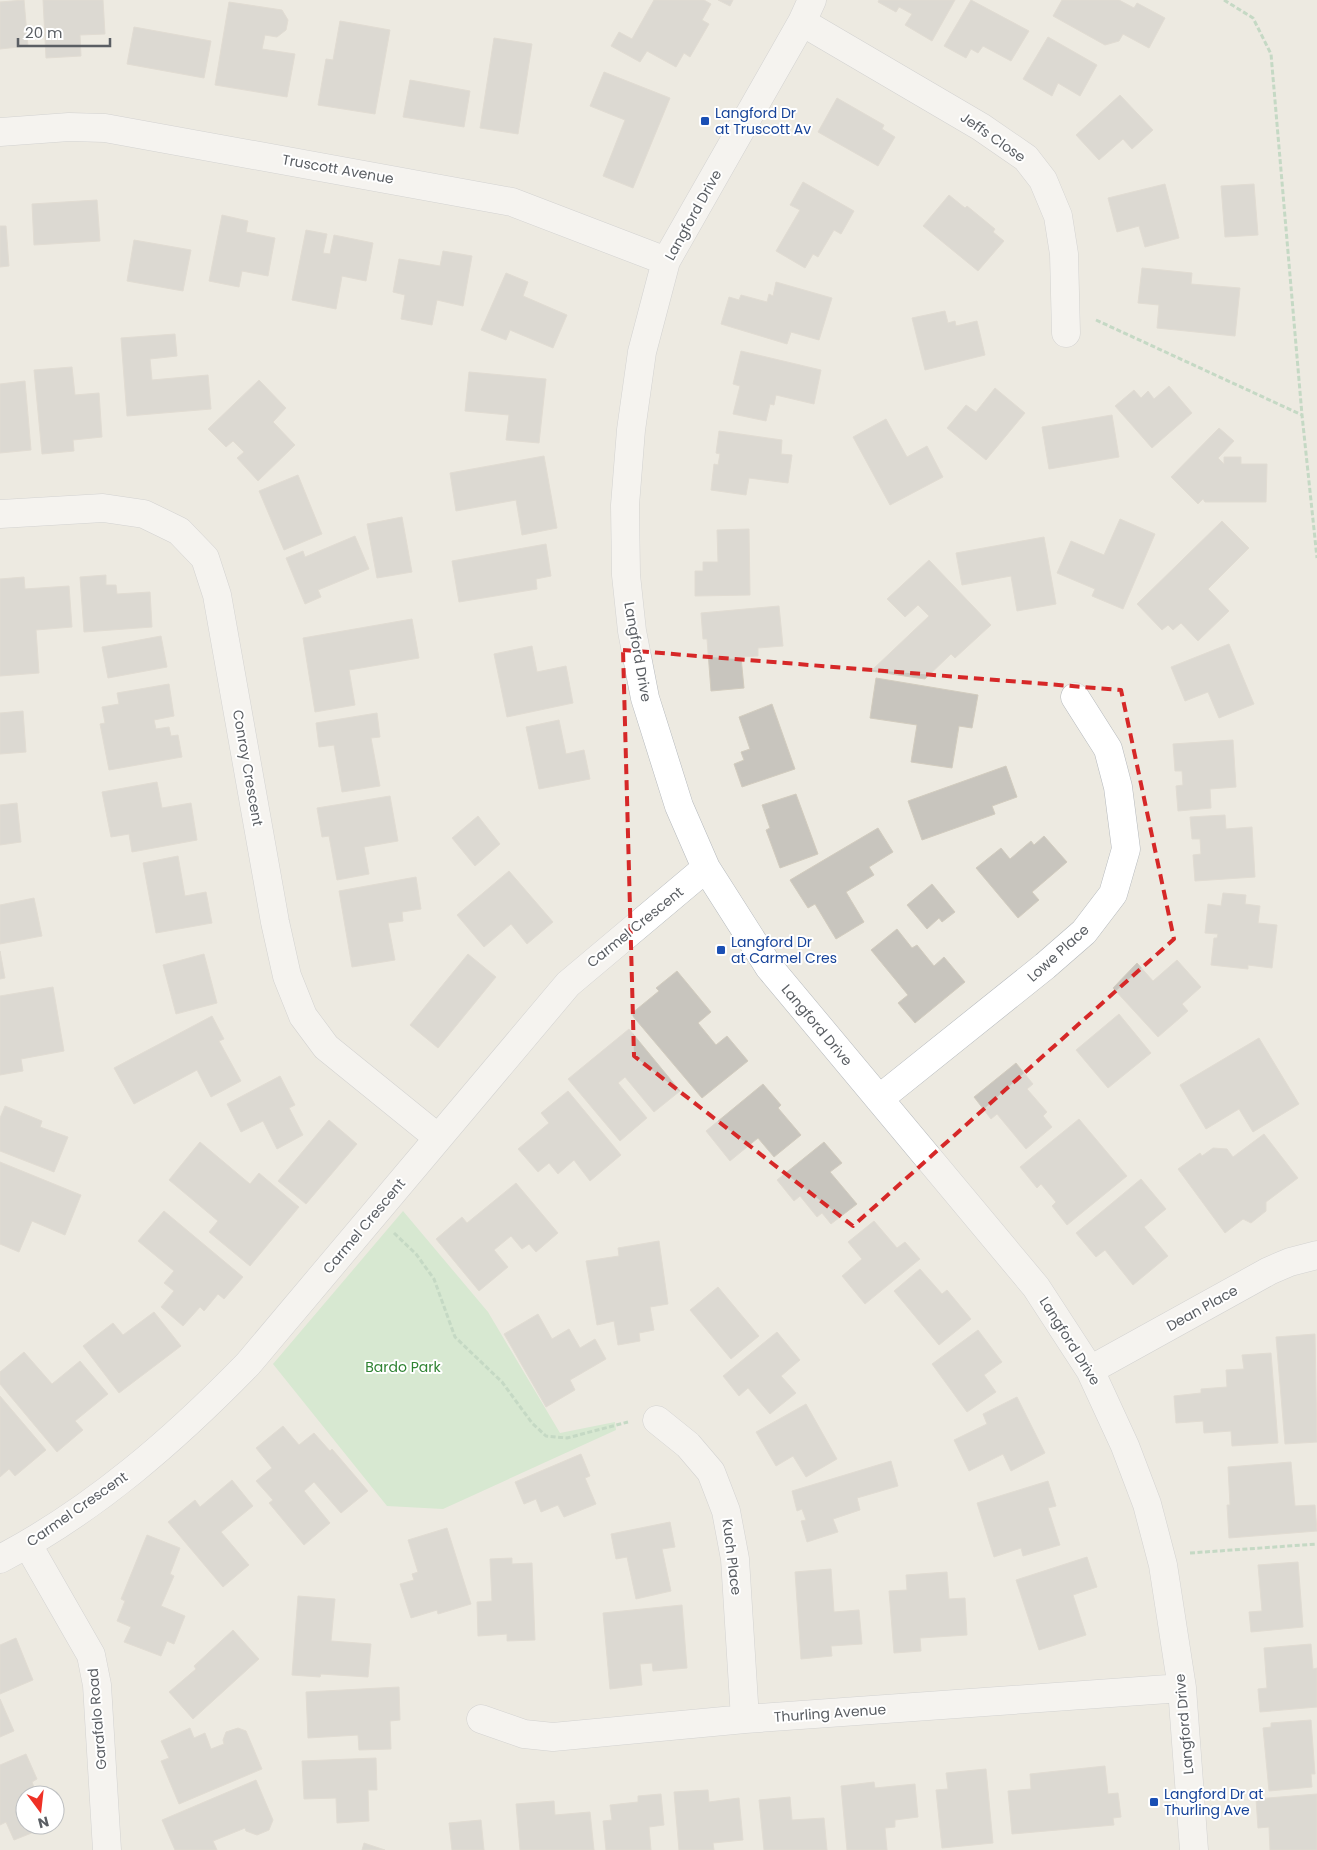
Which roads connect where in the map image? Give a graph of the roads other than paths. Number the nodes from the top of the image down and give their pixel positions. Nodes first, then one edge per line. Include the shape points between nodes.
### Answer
1 (807, 11) edge
2 (0, 132) edge
3 (666, 261) junction
4 (1066, 333) dead end
5 (0, 514) edge
6 (1075, 697) dead end
7 (706, 868) junction
8 (879, 1099) junction
9 (437, 1137) junction
10 (1317, 1255) edge
11 (1090, 1370) junction
12 (657, 1420) road end
13 (28, 1545) junction
14 (0, 1559) edge
15 (1182, 1688) junction
16 (745, 1719) junction
17 (481, 1720) dead end
18 (107, 1850) edge
19 (1194, 1850) edge

1 - 3 street, Langford Drive
1 - 4 street, Jeffs Close via 1026,158 1043,180 1058,216 1064,254
2 - 3 street, Truscott Avenue via 105,128 425,185 512,202
3 - 7 street, Langford Drive via 642,352 631,430 625,505 626,576 632,631 645,698 680,806
5 - 9 street, Conroy Crescent via 102,508 144,514 179,531 205,558 217,595 275,922 290,984 303,1016 326,1047
6 - 8 street, Lowe Place via 1108,749 1118,787 1126,848 1113,894 1084,932 1058,955
7 - 8 street, Langford Drive via 769,967
7 - 9 street, Carmel Crescent via 568,984
8 - 11 street, Langford Drive via 1036,1287
9 - 13 street, Carmel Crescent via 248,1364 195,1419 148,1459
10 - 11 street, Dean Place via 1270,1271
11 - 15 street, Langford Drive via 1147,1504 1160,1555
12 - 16 street, Kuch Place via 688,1446 711,1472 726,1511 734,1559
13 - 14 street, Carmel Crescent
13 - 18 street, Garafalo Road via 90,1655 97,1685
15 - 16 street, Thurling Avenue
15 - 19 street, Langford Drive
16 - 17 street, Thurling Avenue via 553,1737 524,1734

